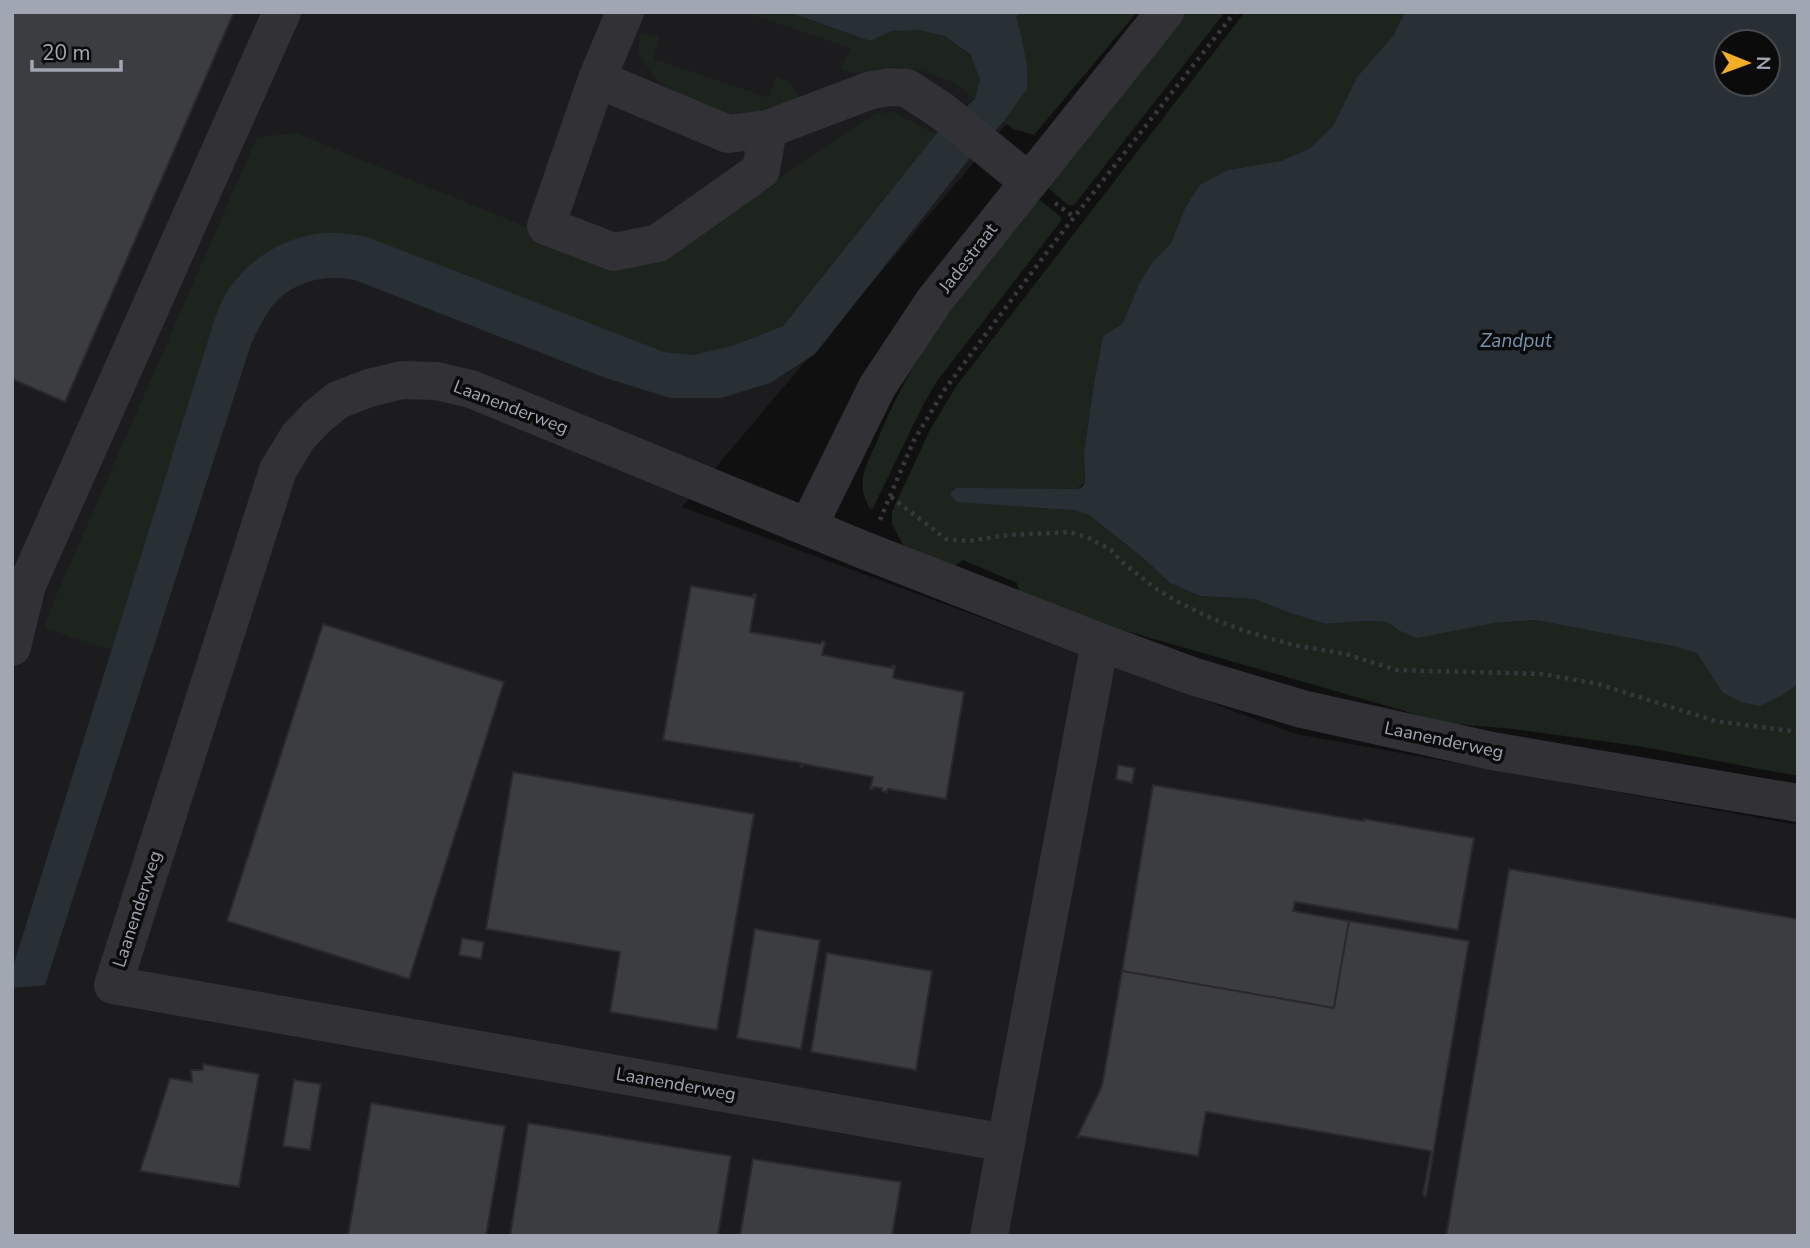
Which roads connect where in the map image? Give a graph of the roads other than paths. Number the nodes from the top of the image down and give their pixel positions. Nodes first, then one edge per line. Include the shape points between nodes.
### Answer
1 (282, 12) edge
2 (625, 12) edge
3 (1165, 12) edge
4 (597, 79) junction
5 (768, 129) junction
6 (1029, 181) junction
7 (808, 527) junction
8 (1100, 642) junction
9 (12, 647) edge
10 (1798, 803) edge
11 (1006, 1143) junction
12 (989, 1236) edge

1 - 9 street via 27,585
2 - 4 street
3 - 6 street, Jadestraat
4 - 5 street via 728,134
4 - 5 street via 545,226 614,252 658,243 761,170
5 - 6 street via 870,90 907,89 942,111
6 - 7 street, Jadestraat via 934,301 877,387
7 - 8 street, Laanenderweg
7 - 11 street, Laanenderweg via 471,389 402,380 338,400 298,438 278,470 113,985
8 - 10 street, Laanenderweg via 1195,677 1315,712 1492,751
8 - 11 street
11 - 12 street

